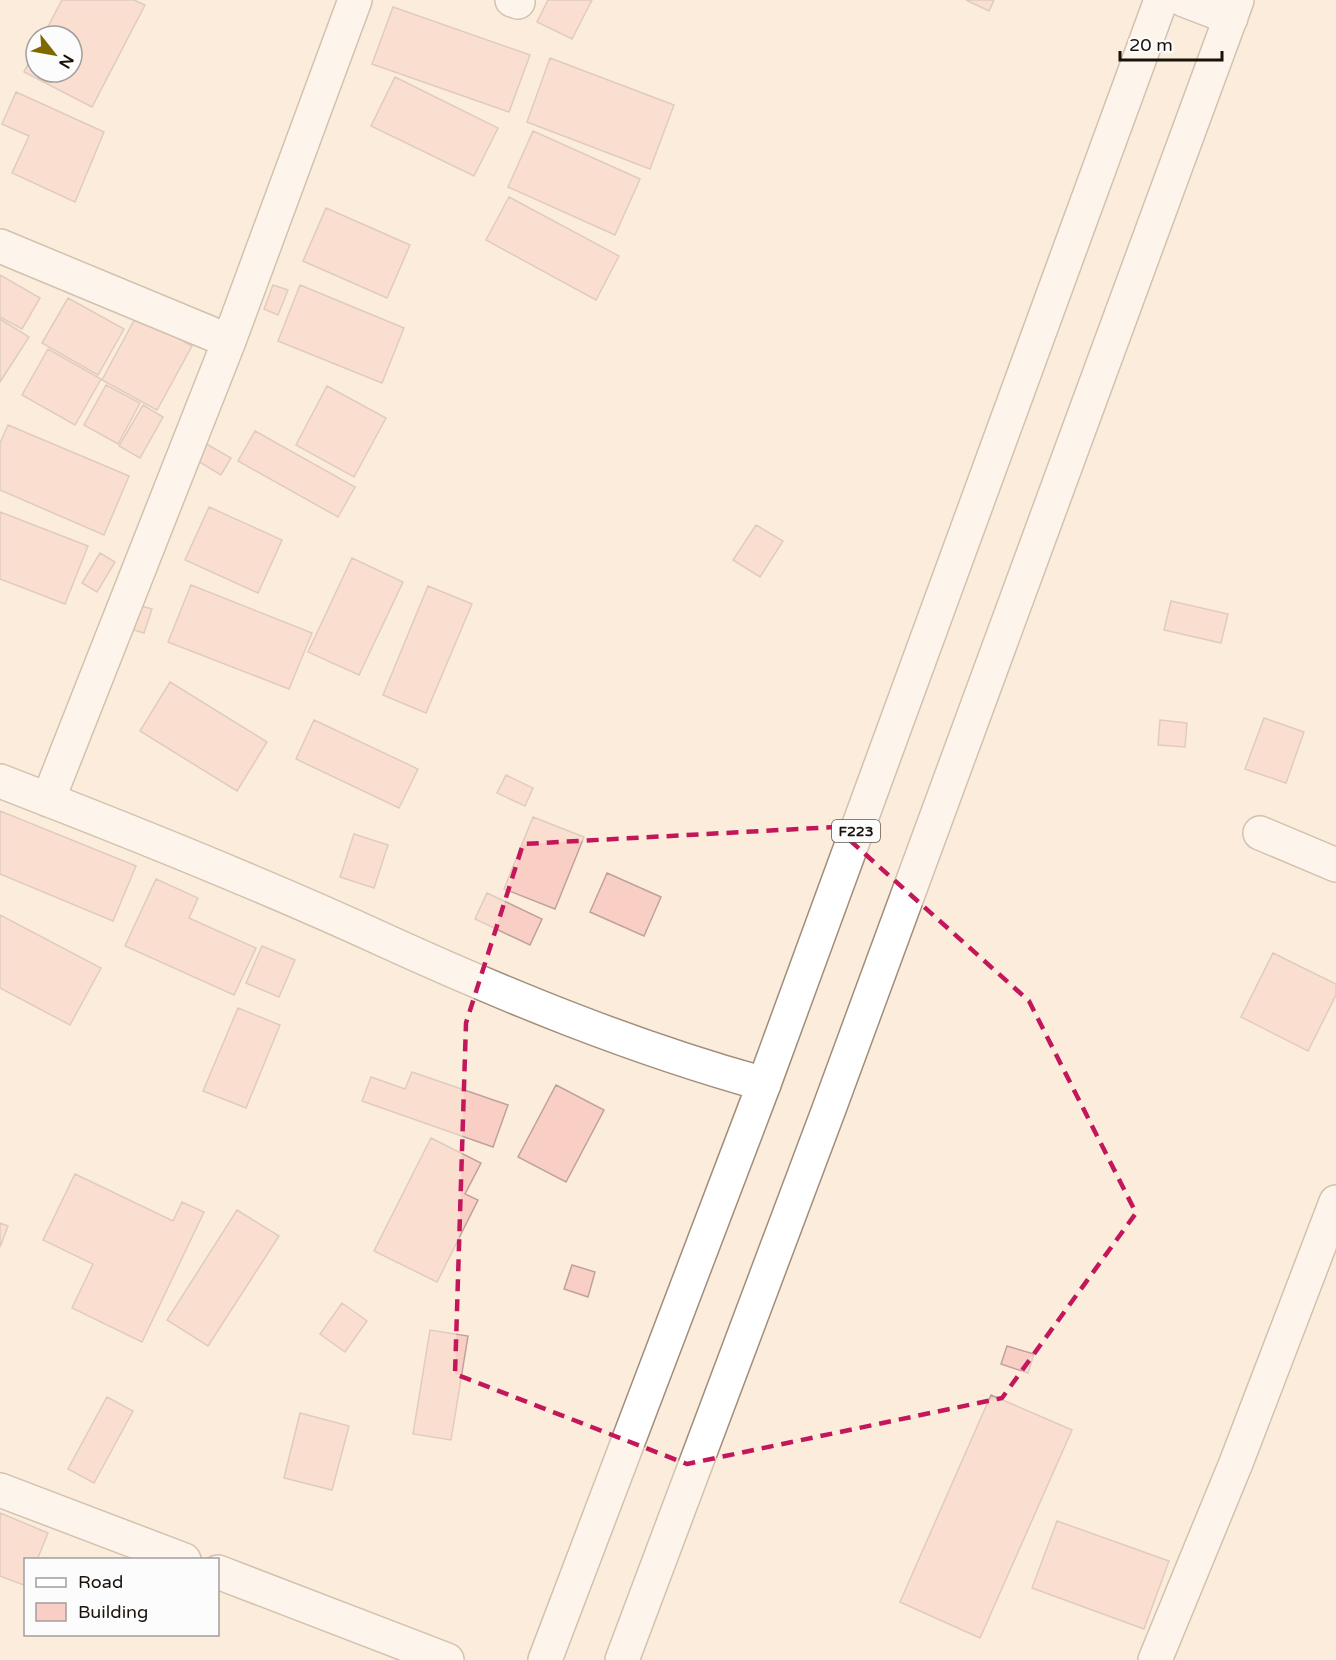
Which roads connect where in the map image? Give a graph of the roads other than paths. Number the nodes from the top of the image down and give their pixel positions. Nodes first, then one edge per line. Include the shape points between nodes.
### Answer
1 (355, 0) edge
2 (1161, 0) edge
3 (1184, 0) edge
4 (1234, 9) edge
5 (0, 246) edge
6 (229, 340) junction
7 (0, 782) edge
8 (48, 800) junction
9 (1260, 833) dead end
10 (1336, 865) edge
11 (764, 1084) junction
12 (1336, 1202) edge
13 (0, 1490) edge
14 (179, 1558) edge
15 (219, 1572) edge
16 (447, 1660) edge
17 (545, 1660) edge
18 (622, 1660) edge
19 (1155, 1660) edge

1 - 6 main road
2 - 11 main road, F223
3 - 4 main road
4 - 18 main road
5 - 6 main road
6 - 8 main road
7 - 8 main road
8 - 11 main road via 280,895 467,979 719,1072
9 - 10 main road
11 - 17 main road, F223
12 - 19 main road
13 - 14 main road
15 - 16 main road

